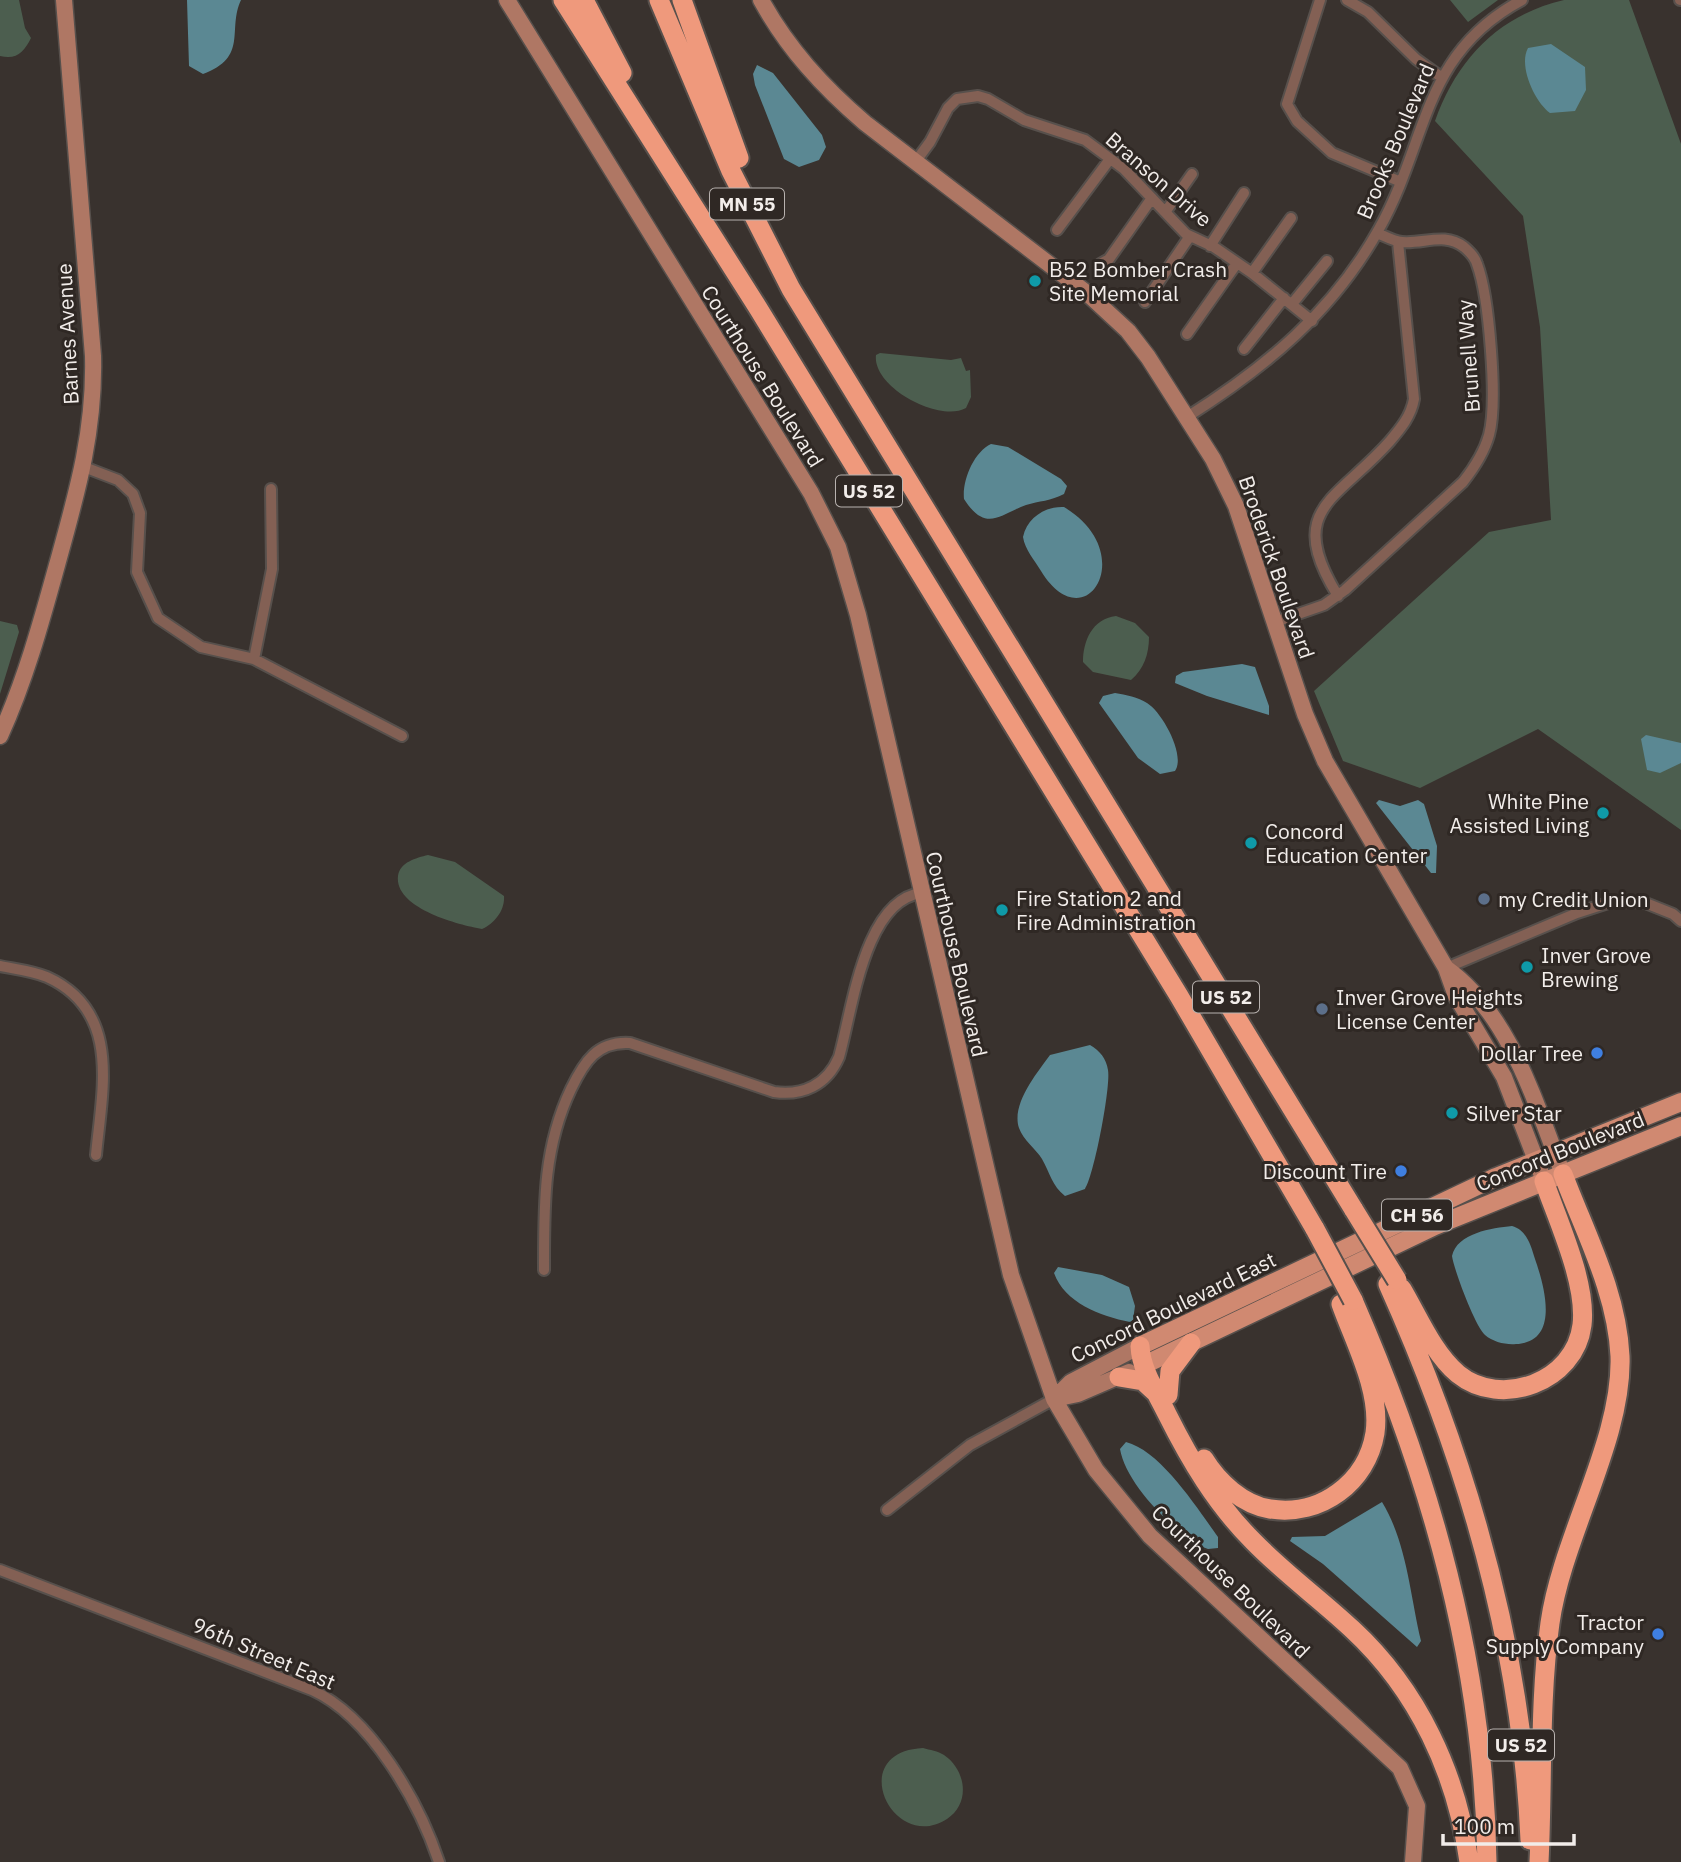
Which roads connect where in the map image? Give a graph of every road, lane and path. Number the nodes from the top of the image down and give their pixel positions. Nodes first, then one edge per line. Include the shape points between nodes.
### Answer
1 (64, 0) edge
2 (507, 0) edge
3 (563, 0) edge
4 (584, 0) edge
5 (659, 0) edge
6 (682, 0) edge
7 (761, 0) edge
8 (1320, 0) edge
9 (1347, 0) edge
10 (1522, 0) edge
11 (1441, 77) junction
12 (1110, 159) junction
13 (916, 161) junction
14 (1192, 174) dead end
15 (1401, 182) junction
16 (1244, 193) dead end
17 (1152, 198) junction
18 (1166, 211) junction
19 (1291, 218) dead end
20 (1057, 230) dead end
21 (1377, 233) junction
22 (1190, 236) junction
23 (1398, 242) junction
24 (718, 245) junction
25 (1210, 246) junction
26 (1327, 261) dead end
27 (1237, 263) junction
28 (1100, 264) dead end
29 (1252, 273) junction
30 (1288, 301) junction
31 (1145, 302) dead end
32 (1312, 321) junction
33 (1187, 334) dead end
34 (1244, 348) dead end
35 (829, 349) junction
36 (1187, 417) junction
37 (84, 467) junction
38 (271, 489) dead end
39 (1338, 596) junction
40 (1275, 622) junction
41 (254, 659) junction
42 (0, 736) edge
43 (402, 736) dead end
44 (922, 893) junction
45 (1681, 921) edge
46 (0, 966) edge
47 (1446, 968) junction
48 (1681, 1102) edge
49 (1681, 1126) edge
50 (1555, 1153) junction
51 (96, 1155) dead end
52 (1536, 1160) junction
53 (1563, 1174) junction
54 (1544, 1181) junction
55 (544, 1270) dead end
56 (1298, 1272) joint
57 (1393, 1282) junction
58 (1347, 1302) junction
59 (1191, 1343) junction
60 (1145, 1357) junction
61 (1119, 1377) junction
62 (1164, 1396) junction
63 (1054, 1399) junction
64 (887, 1510) dead end
65 (0, 1570) edge
66 (439, 1862) edge
67 (1413, 1862) edge
68 (1469, 1862) edge
69 (1487, 1862) edge
70 (1531, 1862) edge
71 (1539, 1862) edge

1 - 37 street, Barnes Avenue via 93,356
2 - 44 street, Courthouse Boulevard via 824,516 858,615
3 - 24 highway, MN 55
4 - 24 highway, US 52
5 - 35 highway, MN 55 via 731,172 771,253
6 - 35 highway, US 52 via 744,169
7 - 13 street, Broderick Boulevard via 818,80
8 - 15 street via 1287,104 1297,121 1332,153
9 - 11 street via 1368,12
10 - 11 street, Brooks Boulevard via 1478,30
11 - 15 street, Brooks Boulevard
12 - 13 street, Branson Drive via 1085,140 1024,120 978,96 957,99 948,107
12 - 17 street, Branson Drive
12 - 20 street
13 - 36 street, Broderick Boulevard via 1117,320
14 - 18 street
15 - 21 street, Brooks Boulevard
16 - 25 street
17 - 18 street, Branson Drive
17 - 28 street via 1109,259
18 - 22 street, Branson Drive
19 - 29 street
21 - 23 street, Brunell Way
21 - 32 street, Brooks Boulevard
22 - 25 street, Branson Drive
22 - 31 street
23 - 39 street via 1414,399 1395,435 1325,504 1316,519 1315,544
23 - 39 street, Brunell Way via 1453,240 1476,260 1487,331 1492,420 1483,451 1463,482
24 - 58 highway, US 52, bridge via 1179,996 1315,1228
25 - 27 street, Branson Drive
26 - 30 street
27 - 29 street, Branson Drive
27 - 33 street
29 - 30 street, Branson Drive
30 - 32 street, Branson Drive
30 - 34 street
32 - 36 street, Brooks Boulevard via 1262,367
35 - 57 highway, US 52, bridge via 1354,1210
36 - 40 street, Broderick Boulevard via 1236,506
37 - 41 street via 118,481 133,494 140,513 136,572 158,618 201,647
37 - 42 street, Barnes Avenue via 34,650
38 - 41 street via 272,569
39 - 40 street, Brunell Way
40 - 47 street, Broderick Boulevard via 1325,761
41 - 43 street
44 - 55 street via 897,904 877,926 839,1057 830,1073 810,1089 774,1092 630,1043 609,1045 587,1060 559,1114 548,1152
44 - 63 street, Courthouse Boulevard via 1011,1275
45 - 47 street via 1643,902 1611,902
46 - 51 street via 43,975 62,986 94,1023 104,1064
47 - 50 street, Broderick Boulevard via 1473,991 1509,1044
47 - 52 street, Broderick Boulevard via 1456,996 1504,1077
48 - 50 main road, Concord Boulevard / CH 56
49 - 53 main road, Concord Boulevard / CH 56
50 - 52 main road, Concord Boulevard / CH 56
50 - 53 street, Broderick Boulevard
52 - 54 street, Broderick Boulevard
52 - 56 main road, Concord Boulevard / CH 56
53 - 54 main road, Concord Boulevard / CH 56
53 - 71 highway via 1607,1287 1619,1339 1620,1373 1609,1425 1562,1566 1550,1623
54 - 57 highway via 1576,1278 1583,1315 1577,1343 1552,1375 1506,1390 1469,1381 1442,1357
54 - 59 main road, Concord Boulevard / CH 56 via 1435,1226
56 - 60 main road, Concord Boulevard East / CH 56
57 - 70 highway, US 52 via 1452,1444 1484,1554 1516,1708
58 - 62 highway via 1376,1418 1369,1456 1357,1477 1332,1497 1293,1509 1250,1503 1209,1467
58 - 69 highway, US 52 via 1417,1459 1449,1571 1476,1708
59 - 60 main road, Concord Boulevard East / CH 56
59 - 62 highway via 1172,1365
60 - 61 street, Concord Boulevard East
60 - 62 highway
60 - 63 street, Concord Boulevard East via 1071,1382
61 - 62 highway via 1143,1381
61 - 63 street, Concord Boulevard East
62 - 68 highway via 1203,1481 1226,1511 1253,1542 1354,1631 1402,1687 1446,1769
63 - 64 street via 970,1445
63 - 67 street, Courthouse Boulevard via 1096,1470 1150,1536 1400,1768 1418,1807
65 - 66 street, 96th Street East via 332,1701 362,1729 398,1777

